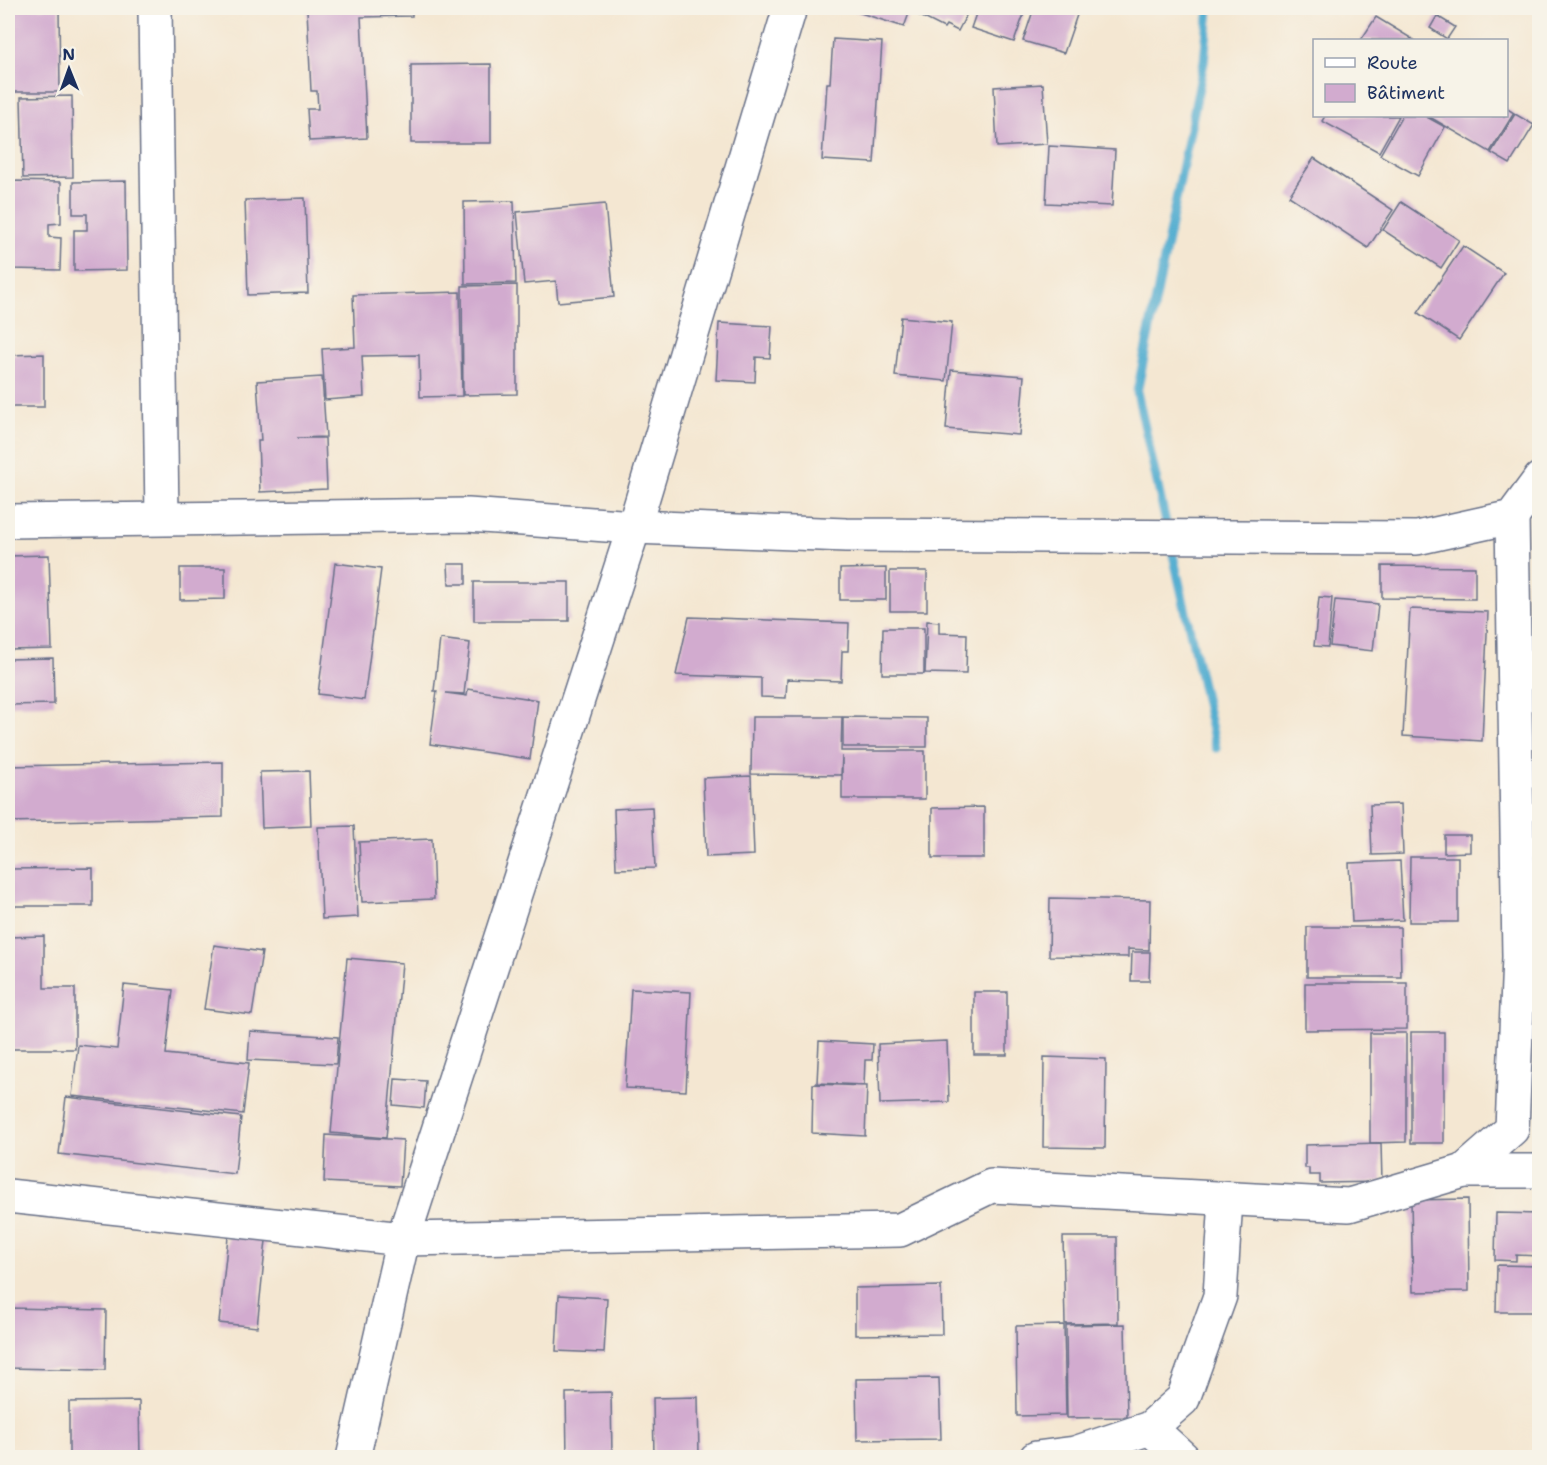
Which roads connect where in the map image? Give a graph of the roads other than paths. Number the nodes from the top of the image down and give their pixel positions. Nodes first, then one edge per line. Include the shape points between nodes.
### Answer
1 (155, 8) edge
2 (790, 8) edge
3 (1539, 479) edge
4 (1512, 517) junction
5 (162, 518) junction
6 (8, 521) edge
7 (634, 527) junction
8 (1529, 957) edge
9 (1464, 1171) junction
10 (1539, 1171) edge
11 (8, 1196) edge
12 (1226, 1199) junction
13 (403, 1239) junction
14 (1150, 1428) junction
15 (353, 1458) edge
16 (1036, 1458) edge
17 (1183, 1458) edge

1 - 5 street
2 - 7 street
3 - 4 street
4 - 7 street via 1417,538 846,535
4 - 8 street
5 - 6 street
5 - 7 street via 468,515
7 - 13 street
8 - 9 street via 1512,1129
9 - 10 street
9 - 12 street via 1349,1205
11 - 13 street
12 - 13 street via 991,1186 900,1230
12 - 14 street via 1220,1296 1183,1399
13 - 15 street
14 - 16 street via 1075,1453
14 - 17 street

